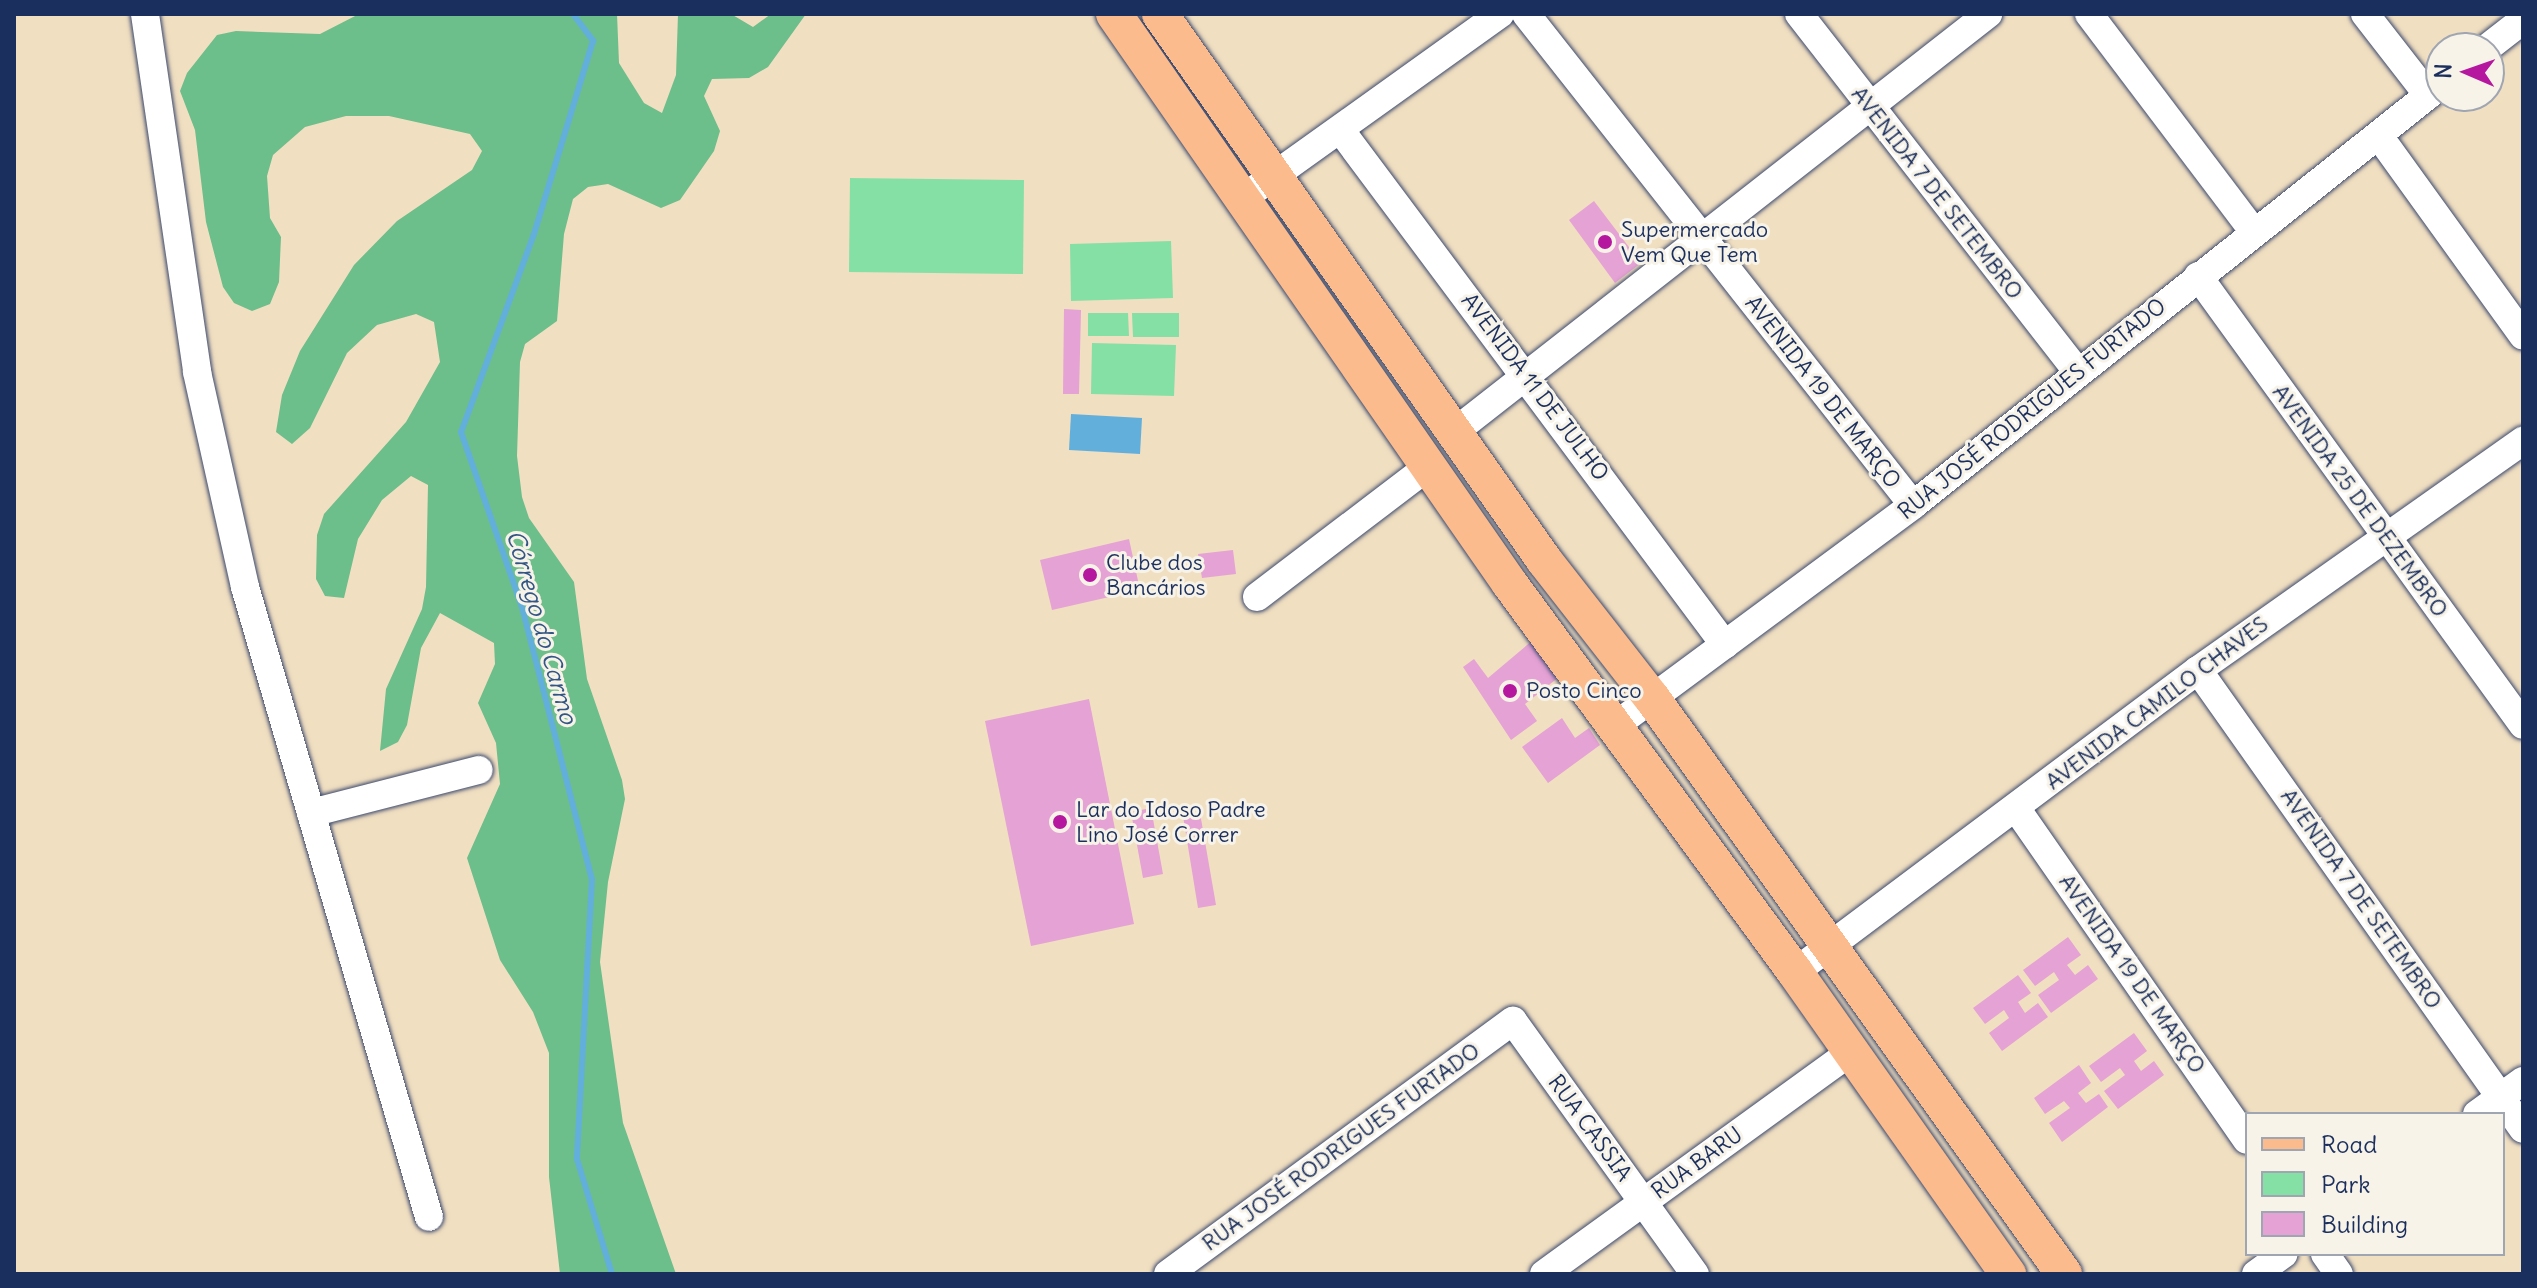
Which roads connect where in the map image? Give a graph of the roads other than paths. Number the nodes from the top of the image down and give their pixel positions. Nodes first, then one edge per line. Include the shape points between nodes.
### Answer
1 (145, 14) edge
2 (1114, 14) edge
3 (1160, 14) edge
4 (1500, 14) edge
5 (1526, 14) edge
6 (1799, 14) edge
7 (1988, 14) edge
8 (2089, 14) edge
9 (2365, 14) edge
10 (2523, 20) edge
11 (2505, 34) edge
12 (2425, 79) edge
13 (2425, 98) edge
14 (1871, 108) junction
15 (1342, 132) junction
16 (2379, 136) junction
17 (1273, 178) junction
18 (1239, 198) junction
19 (2254, 232) junction
20 (1704, 239) junction
21 (2198, 276) junction
22 (2523, 336) edge
23 (2077, 371) junction
24 (1529, 377) junction
25 (1453, 433) junction
26 (2523, 441) edge
27 (1430, 465) junction
28 (1913, 505) junction
29 (2385, 537) junction
30 (1544, 560) junction
31 (1510, 584) junction
32 (1257, 597) dead end
33 (1725, 645) junction
34 (2198, 670) junction
35 (1652, 698) junction
36 (1616, 725) junction
37 (2523, 725) edge
38 (479, 770) dead end
39 (2016, 808) junction
40 (311, 813) junction
41 (1829, 947) junction
42 (1795, 972) junction
43 (1513, 1021) joint
44 (1851, 1052) junction
45 (2512, 1089) edge
46 (2480, 1112) edge
47 (2523, 1129) edge
48 (2245, 1137) edge
49 (1643, 1202) junction
50 (429, 1217) dead end
51 (2281, 1256) edge
52 (2326, 1256) edge
53 (1168, 1274) edge
54 (1544, 1274) edge
55 (1695, 1274) edge
56 (2008, 1274) edge
57 (2064, 1274) edge
58 (2256, 1274) edge
59 (2339, 1274) edge

1 - 40 street via 197,372 245,587
2 - 18 main road
3 - 17 main road
4 - 15 street
5 - 20 street, AVENIDA 19 DE MARÇO
6 - 14 street, AVENIDA 7 DE SETEMBRO
7 - 14 street
8 - 19 street
9 - 12 street
10 - 11 street
13 - 16 street, RUA JOSÉ RODRIGUES FURTADO
14 - 20 street
14 - 23 street, AVENIDA 7 DE SETEMBRO
15 - 17 street
15 - 24 street, AVENIDA 11 DE JULHO
16 - 19 street, RUA JOSÉ RODRIGUES FURTADO
16 - 22 street
17 - 18 street
17 - 25 main road
18 - 27 main road
19 - 21 street, RUA JOSÉ RODRIGUES FURTADO
20 - 24 street
20 - 28 street, AVENIDA 19 DE MARÇO
21 - 23 street, RUA JOSÉ RODRIGUES FURTADO
21 - 29 street, AVENIDA 25 DE DEZEMBRO
23 - 28 street, RUA JOSÉ RODRIGUES FURTADO
24 - 25 street
24 - 33 street, AVENIDA 11 DE JULHO
25 - 30 main road
26 - 29 street, AVENIDA CAMILO CHAVES
27 - 31 main road
27 - 32 street
28 - 33 street, RUA JOSÉ RODRIGUES FURTADO
29 - 34 street, AVENIDA CAMILO CHAVES
29 - 37 street, AVENIDA 25 DE DEZEMBRO
30 - 31 main road
30 - 35 main road
31 - 36 main road
33 - 35 street, RUA JOSÉ RODRIGUES FURTADO
34 - 39 street, AVENIDA CAMILO CHAVES
34 - 45 street, AVENIDA 7 DE SETEMBRO
35 - 36 street, RUA JOSÉ RODRIGUES FURTADO
35 - 41 main road
36 - 42 main road
38 - 40 street
39 - 41 street, AVENIDA CAMILO CHAVES
39 - 48 street, AVENIDA 19 DE MARÇO
40 - 50 street
41 - 42 street, AVENIDA CAMILO CHAVES
41 - 57 main road
42 - 44 main road
43 - 49 street, RUA CASSIA
43 - 53 street, RUA JOSÉ RODRIGUES FURTADO
44 - 49 street, RUA BARU
44 - 56 main road
45 - 46 street
45 - 47 street, AVENIDA 7 DE SETEMBRO
49 - 54 street, RUA BARU
49 - 55 street, RUA CASSIA
51 - 58 street
52 - 59 street

